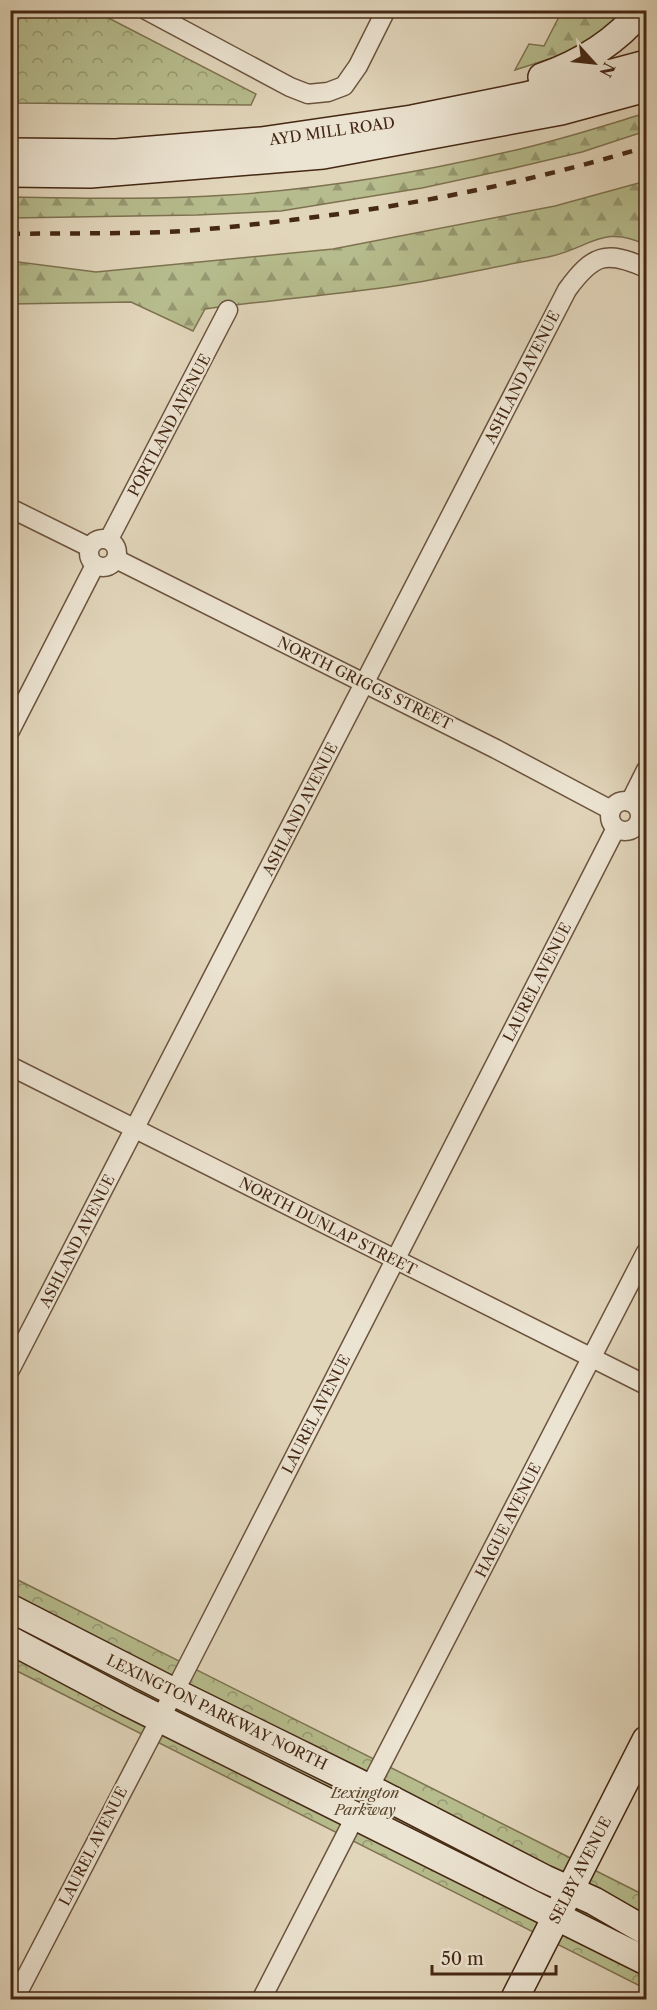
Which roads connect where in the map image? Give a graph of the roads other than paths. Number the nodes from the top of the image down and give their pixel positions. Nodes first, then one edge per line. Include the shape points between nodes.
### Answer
1 (146, 10) edge
2 (386, 10) edge
3 (642, 10) edge
4 (646, 19) edge
5 (642, 75) edge
6 (412, 119) junction
7 (10, 152) edge
8 (10, 173) edge
9 (646, 268) edge
10 (228, 310) dead end
11 (10, 508) edge
12 (109, 539) junction
13 (92, 556) junction
14 (116, 559) junction
15 (365, 682) junction
16 (10, 731) edge
17 (646, 770) edge
18 (630, 802) junction
19 (611, 810) junction
20 (642, 826) edge
21 (616, 828) junction
22 (10, 1066) edge
23 (135, 1128) junction
24 (646, 1252) edge
25 (395, 1259) junction
26 (592, 1359) junction
27 (10, 1370) edge
28 (646, 1385) edge
29 (10, 1608) edge
30 (10, 1640) edge
31 (174, 1692) junction
32 (160, 1718) junction
33 (646, 1740) edge
34 (369, 1788) junction
35 (356, 1815) junction
36 (569, 1891) junction
37 (557, 1915) junction
38 (646, 1930) edge
39 (646, 1961) edge
40 (14, 2000) edge
41 (261, 2000) edge
42 (514, 2000) edge

1 - 2 street via 308,94 344,86
3 - 6 main road via 612,41 565,69
4 - 5 main road via 637,43
5 - 6 main road, AYD MILL ROAD
5 - 8 main road, AYD MILL ROAD via 561,111 323,155 90,174
6 - 7 main road, AYD MILL ROAD via 261,141 116,153
9 - 15 street, ASHLAND AVENUE via 623,258 601,258 583,268 567,290
10 - 12 street, PORTLAND AVENUE
11 - 13 street
12 - 13 street via 96,540
12 - 14 street via 118,549
13 - 14 street via 108,567
13 - 16 street
14 - 15 street, NORTH GRIGGS STREET
15 - 19 street, NORTH GRIGGS STREET
15 - 23 street, ASHLAND AVENUE
17 - 18 street
18 - 19 street via 619,802
18 - 20 street via 638,809
19 - 21 street
20 - 21 street via 623,831
21 - 25 street, LAUREL AVENUE
22 - 23 street, NORTH DUNLAP STREET
23 - 25 street, NORTH DUNLAP STREET
23 - 27 street, ASHLAND AVENUE
24 - 26 street, HAGUE AVENUE
25 - 26 street, NORTH DUNLAP STREET
25 - 31 street, LAUREL AVENUE
26 - 28 street, NORTH DUNLAP STREET
26 - 34 street, HAGUE AVENUE
29 - 31 main road, LEXINGTON PARKWAY NORTH
30 - 32 main road, LEXINGTON PARKWAY NORTH
31 - 32 street, LAUREL AVENUE
31 - 34 main road, LEXINGTON PARKWAY NORTH
32 - 35 main road, LEXINGTON PARKWAY NORTH
32 - 40 street, LAUREL AVENUE
33 - 36 main road, SELBY AVENUE
34 - 36 main road, LEXINGTON PARKWAY NORTH
35 - 37 main road, LEXINGTON PARKWAY NORTH
35 - 41 street
36 - 37 main road, SELBY AVENUE
36 - 38 main road, LEXINGTON PARKWAY NORTH
37 - 39 main road, LEXINGTON PARKWAY NORTH
37 - 42 main road, SELBY AVENUE

